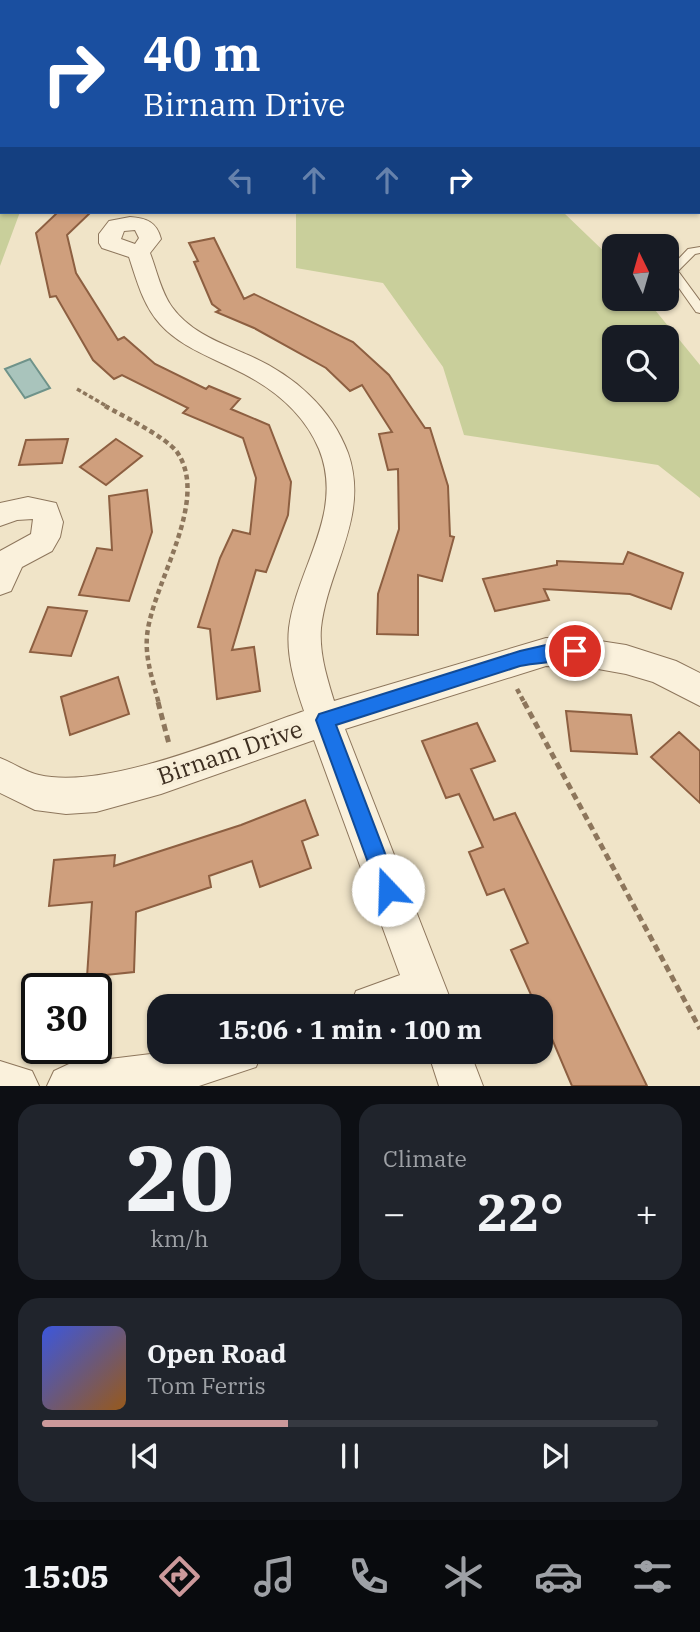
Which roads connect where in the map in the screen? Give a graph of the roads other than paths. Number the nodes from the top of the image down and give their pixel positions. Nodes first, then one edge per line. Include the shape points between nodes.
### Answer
1 (700, 250) edge
2 (139, 253) dead end
3 (700, 309) edge
4 (0, 515) edge
5 (4, 564) edge
6 (700, 691) edge
7 (325, 720) junction
8 (0, 775) edge
9 (427, 994) edge
10 (200, 1064) edge
11 (453, 1064) edge
12 (0, 1083) edge
13 (17, 1086) edge
14 (69, 1086) edge
15 (461, 1086) edge

1 - 3 lane via 692,251 672,271
2 - 7 street via 167,318 196,342 276,380 312,412 335,456 341,482 336,534 307,607 305,657
4 - 5 street via 33,507 46,511 50,524 47,537 36,548
6 - 7 street, Birnam Drive via 646,664 605,654 546,652
7 - 8 street, Birnam Drive via 176,772 96,794 35,792
7 - 9 street
10 - 14 street via 162,1075
11 - 15 street
12 - 13 street

